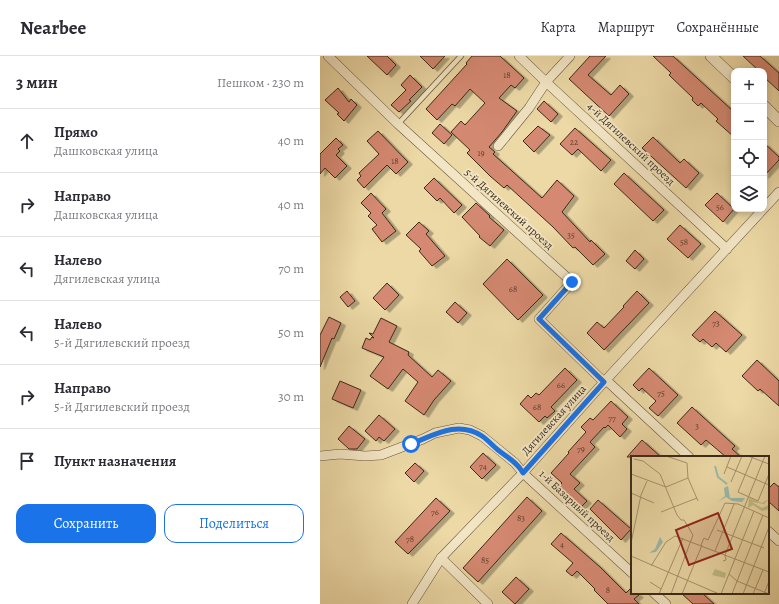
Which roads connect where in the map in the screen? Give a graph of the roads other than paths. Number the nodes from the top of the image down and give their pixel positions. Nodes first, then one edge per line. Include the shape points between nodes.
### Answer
1 (328, 56) edge
2 (461, 56) edge
3 (519, 56) edge
4 (570, 56) edge
5 (711, 56) edge
6 (731, 75) edge
7 (546, 82) junction
8 (767, 109) edge
9 (779, 121) edge
10 (398, 124) junction
11 (498, 146) dead end
12 (779, 192) edge
13 (727, 249) junction
14 (605, 381) junction
15 (320, 456) edge
16 (688, 456) edge
17 (523, 473) junction
18 (769, 532) edge
19 (779, 541) edge
20 (442, 558) junction
21 (631, 572) edge
22 (655, 594) edge
23 (412, 604) edge
24 (488, 604) edge
25 (666, 604) edge

1 - 10 street, 5-й Дягилевский проезд
2 - 10 lane
3 - 7 street, 4-й Дягилевский проезд
4 - 7 street
5 - 6 street
7 - 11 street
7 - 13 street, 4-й Дягилевский проезд
8 - 9 street
10 - 14 street, 5-й Дягилевский проезд via 572,282 539,319
12 - 13 street, Дягилевская улица
13 - 14 street, Дягилевская улица
14 - 16 street
14 - 17 street, Дягилевская улица
15 - 17 street, 1-й Базарный проезд via 381,455 435,433 459,428 482,436 515,463
17 - 20 street, Дягилевская улица
17 - 21 street, 1-й Базарный проезд
18 - 19 street
20 - 23 street, Дягилевская улица
20 - 24 street
22 - 25 street

